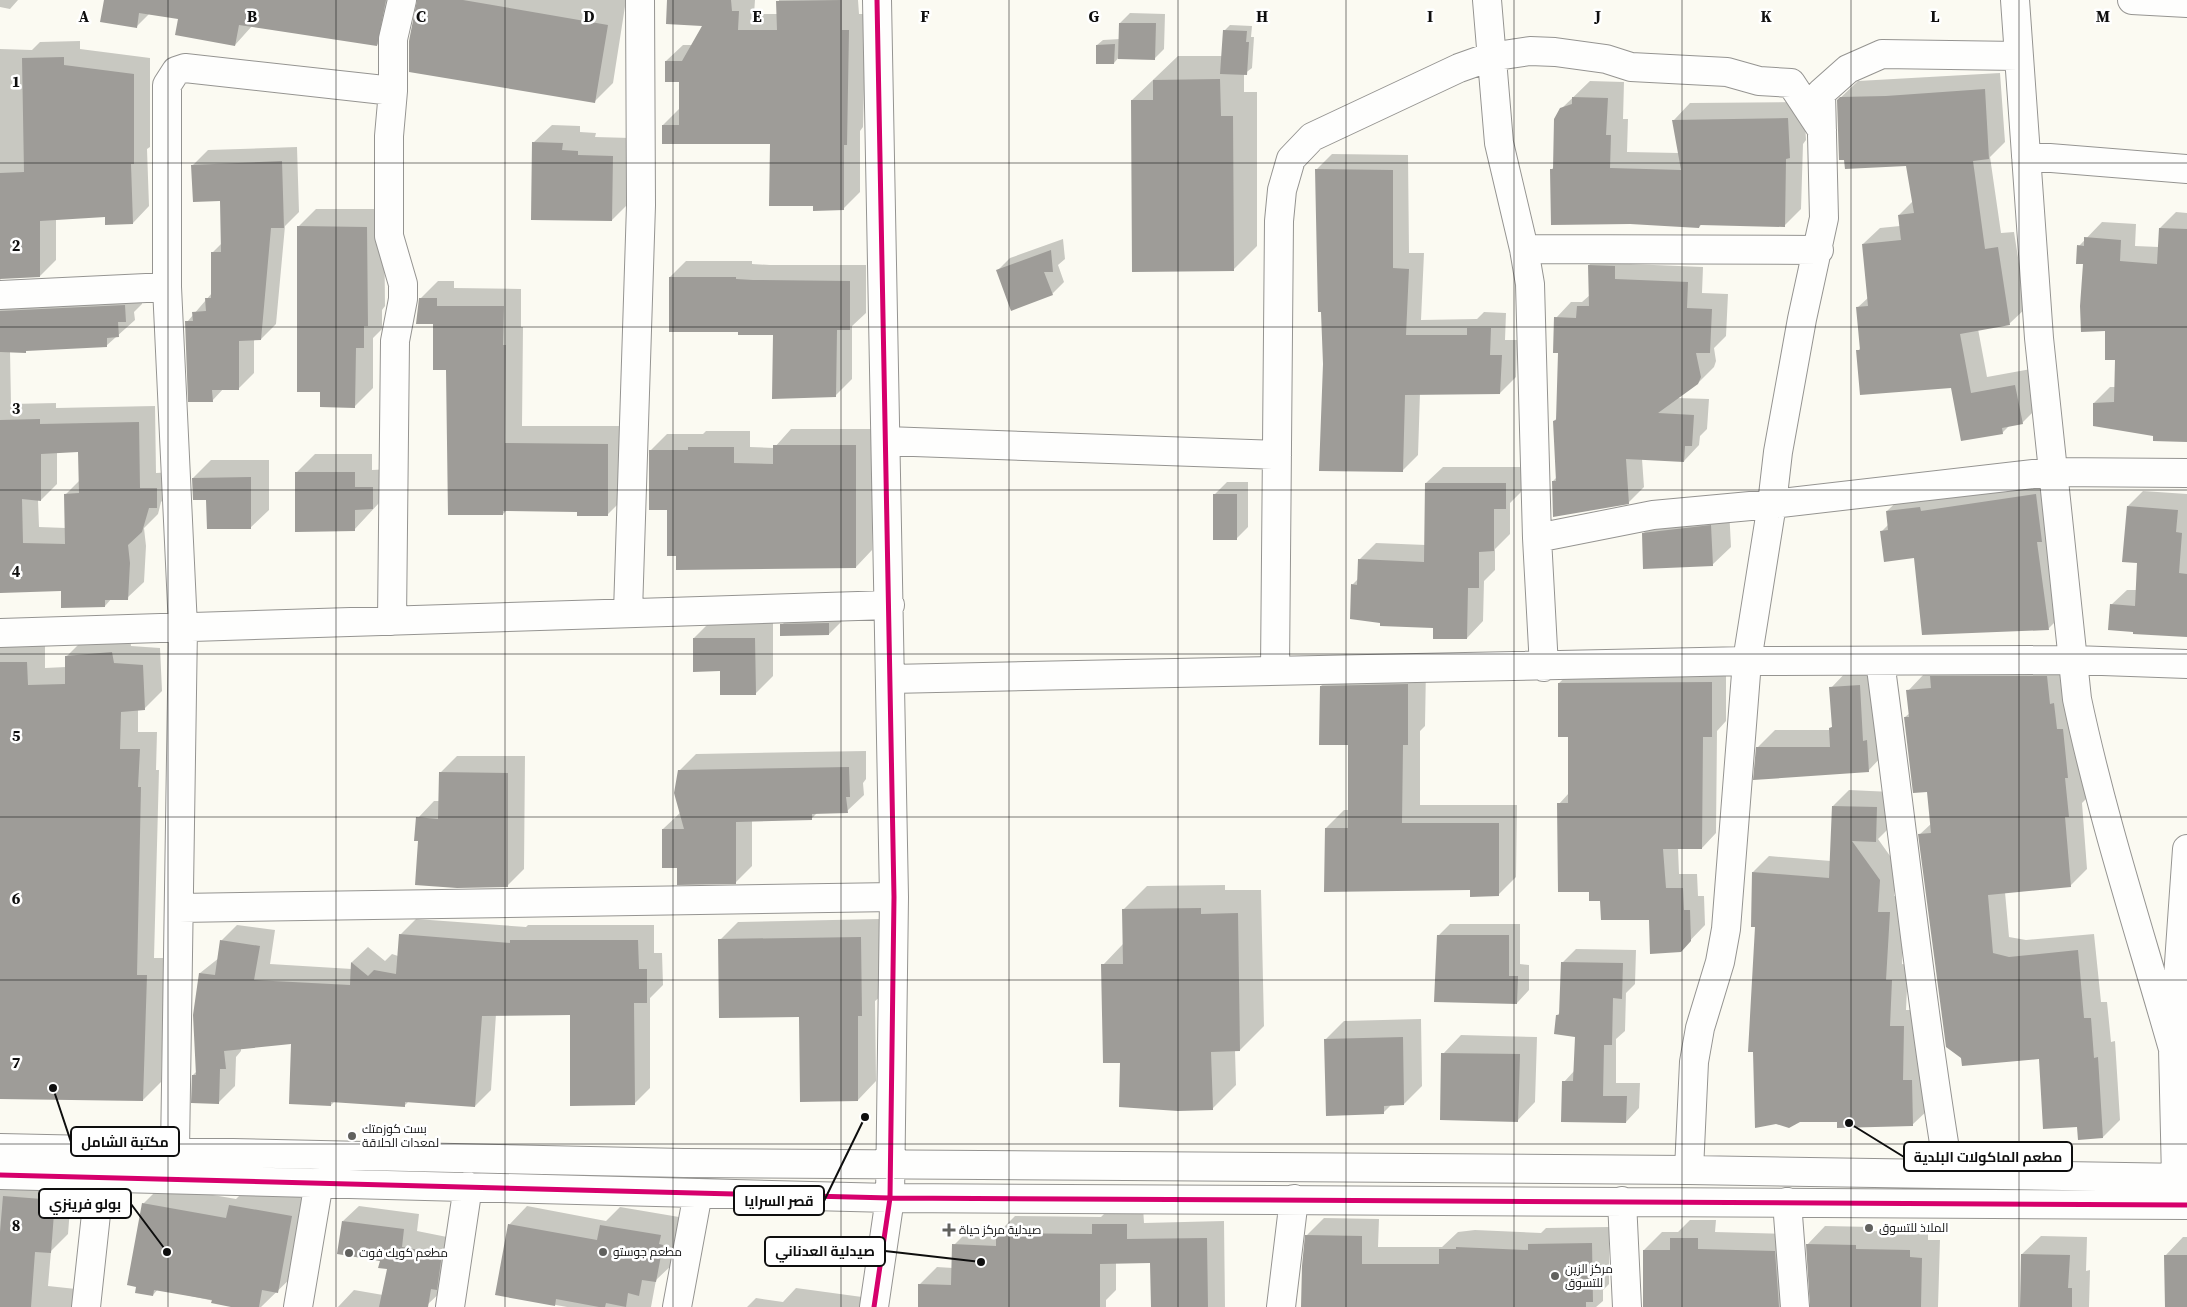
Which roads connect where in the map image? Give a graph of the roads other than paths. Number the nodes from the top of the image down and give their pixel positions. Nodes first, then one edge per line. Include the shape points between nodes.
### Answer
1 (402, 0) edge
2 (640, 0) edge
3 (876, 0) edge
4 (1487, 0) edge
5 (2015, 0) edge
6 (2132, 0) edge
7 (2187, 3) edge
8 (2018, 56) junction
9 (1490, 57) junction
10 (393, 91) junction
11 (1822, 130) junction
12 (2026, 156) junction
13 (2187, 169) edge
14 (1524, 249) junction
15 (1819, 250) junction
16 (167, 287) junction
17 (0, 295) edge
18 (886, 441) junction
19 (1277, 455) junction
20 (2051, 472) junction
21 (2187, 473) edge
22 (1772, 504) junction
23 (1537, 538) junction
24 (890, 606) junction
25 (628, 612) junction
26 (392, 621) junction
27 (183, 627) junction
28 (0, 634) edge
29 (2074, 660) junction
30 (1746, 661) junction
31 (1880, 661) junction
32 (2187, 664) edge
33 (1544, 667) junction
34 (1275, 670) junction
35 (890, 679) junction
36 (2187, 850) edge
37 (894, 897) junction
38 (178, 908) junction
39 (2173, 1049) junction
40 (0, 1148) edge
41 (175, 1151) junction
42 (892, 1163) junction
43 (1689, 1170) junction
44 (1949, 1174) junction
45 (0, 1175) edge
46 (100, 1177) junction
47 (2182, 1178) edge
48 (319, 1182) junction
49 (468, 1186) junction
50 (698, 1193) junction
51 (890, 1198) junction
52 (1294, 1199) junction
53 (1622, 1201) junction
54 (1787, 1202) junction
55 (2187, 1205) edge
56 (86, 1307) edge
57 (298, 1307) edge
58 (450, 1307) edge
59 (677, 1307) edge
60 (874, 1307) edge
61 (1281, 1307) edge
62 (1627, 1307) edge
63 (1795, 1307) edge

1 - 10 street via 393,39
2 - 25 street via 641,205
3 - 18 street
4 - 9 street
5 - 8 street
6 - 7 street
8 - 11 street via 1882,54 1868,59 1848,69 1821,93
8 - 12 street
9 - 11 street via 1530,51 1562,52 1606,59 1631,67 1727,72 1759,81 1792,83
9 - 14 street via 1498,143
9 - 19 street via 1459,68 1312,137 1291,159 1282,190 1280,221
10 - 16 street via 196,69 176,71 167,86
10 - 26 street via 388,228 403,284 403,299 394,341
11 - 15 street via 1824,218
12 - 13 street
12 - 20 street
14 - 15 street
14 - 23 street via 1532,317
15 - 22 street via 1800,328
16 - 17 street
16 - 27 street
18 - 19 street
18 - 24 street
19 - 34 street
20 - 21 street
20 - 22 street
20 - 29 street
22 - 23 street via 1653,515
22 - 30 street
23 - 33 street
24 - 25 street
24 - 35 street
25 - 26 street
26 - 27 street
27 - 28 street
27 - 38 street
29 - 31 street
29 - 32 street
29 - 39 street via 2086,741
30 - 31 street
30 - 33 street
30 - 43 street via 1726,929 1694,1062
31 - 44 street via 1930,1053
33 - 34 street
34 - 35 street
35 - 37 street
36 - 39 street
37 - 38 street
37 - 42 street
38 - 41 street
39 - 47 street
40 - 41 street
41 - 42 street via 566,1161
42 - 43 street
42 - 51 street
43 - 44 street
44 - 47 street
45 - 46 street
46 - 48 street
46 - 56 street
48 - 49 street
48 - 57 street
49 - 50 street
49 - 58 street
50 - 51 street
50 - 59 street
51 - 52 street
51 - 60 street
52 - 53 street
52 - 61 street
53 - 54 street
53 - 62 street
54 - 55 street
54 - 63 street

